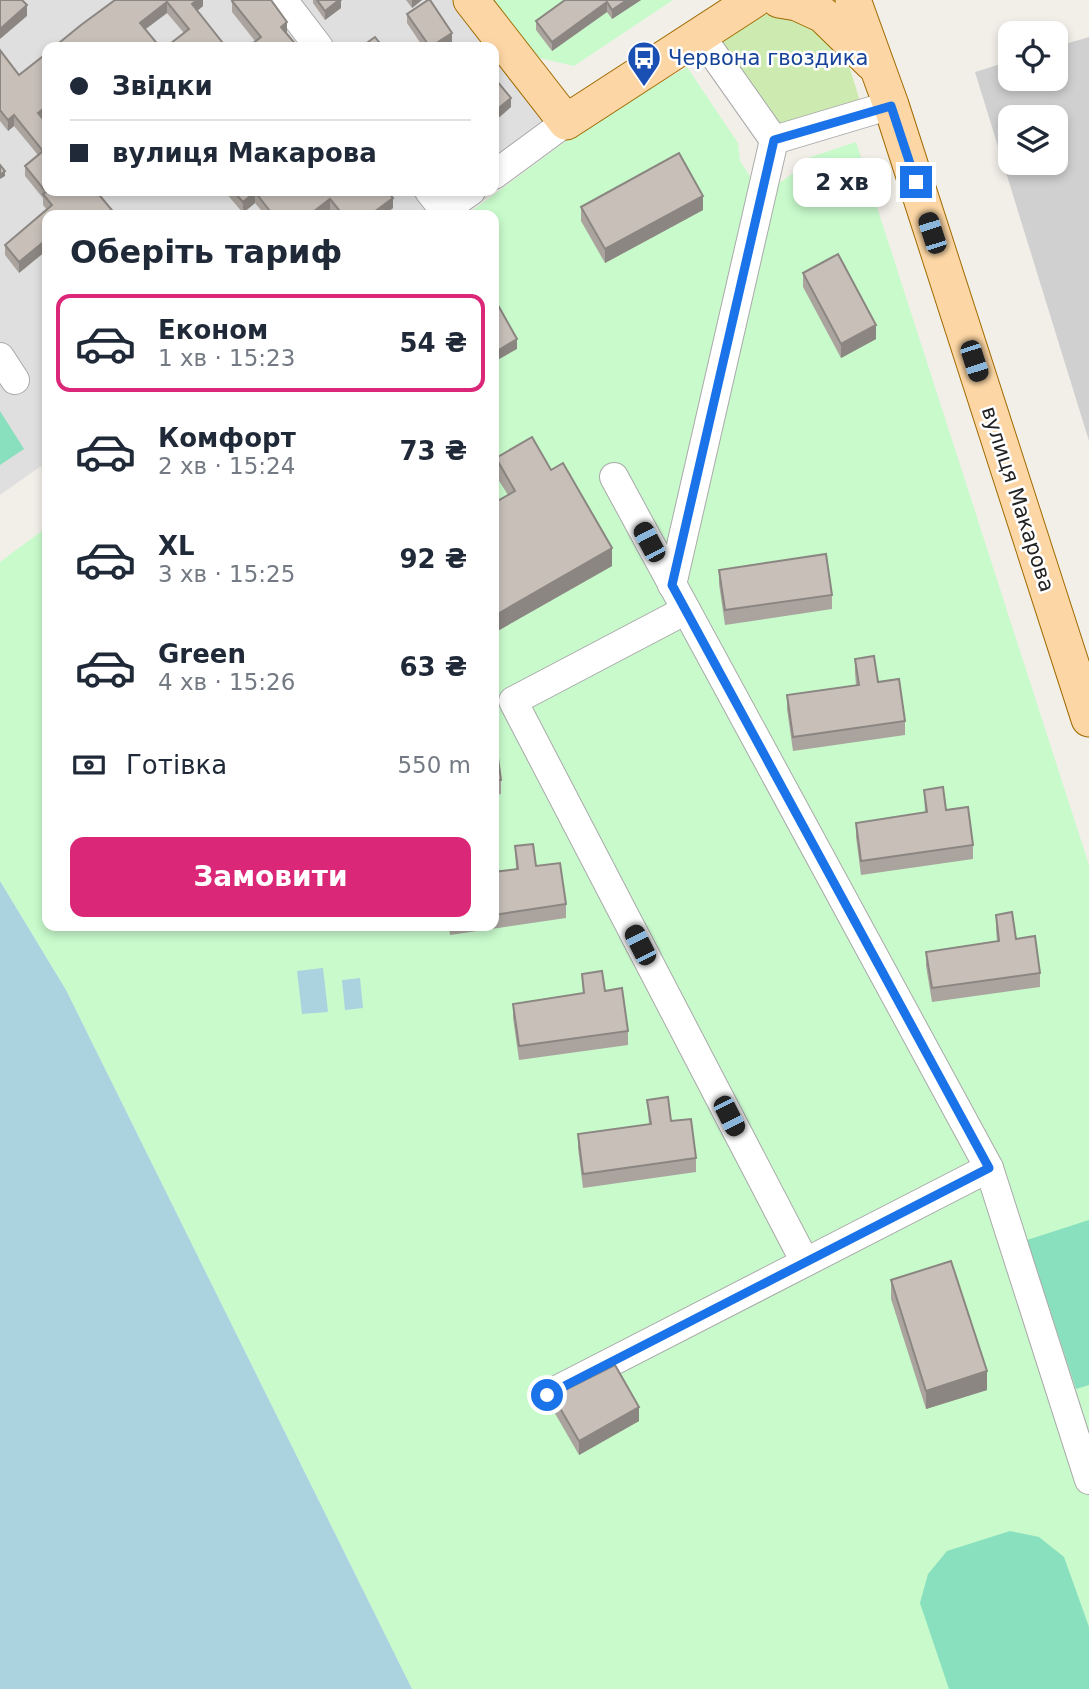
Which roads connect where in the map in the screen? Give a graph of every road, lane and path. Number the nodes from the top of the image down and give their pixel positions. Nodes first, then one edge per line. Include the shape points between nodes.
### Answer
1 (283, 0) edge
2 (471, 0) edge
3 (853, 0) edge
4 (762, 1) edge
5 (700, 35) junction
6 (315, 42) edge
7 (876, 66) junction
8 (891, 106) junction
9 (566, 122) junction
10 (774, 140) junction
11 (499, 171) edge
12 (0, 357) edge
13 (15, 380) dead end
14 (614, 477) dead end
15 (672, 585) junction
16 (686, 610) junction
17 (1089, 719) edge
18 (989, 1168) junction
19 (805, 1262) junction
20 (547, 1395) dead end
21 (1089, 1480) edge

1 - 6 street
2 - 9 main road
3 - 7 main road, вулиця Макарова
4 - 5 main road
4 - 7 main road via 797,3 823,15
5 - 9 main road
5 - 10 street
7 - 8 main road, вулиця Макарова
8 - 10 street
8 - 17 main road, вулиця Макарова
9 - 11 street
10 - 15 street
12 - 13 street
14 - 15 street
15 - 16 street
16 - 18 street
16 - 19 street via 513,701
18 - 19 street
18 - 21 street
19 - 20 street

